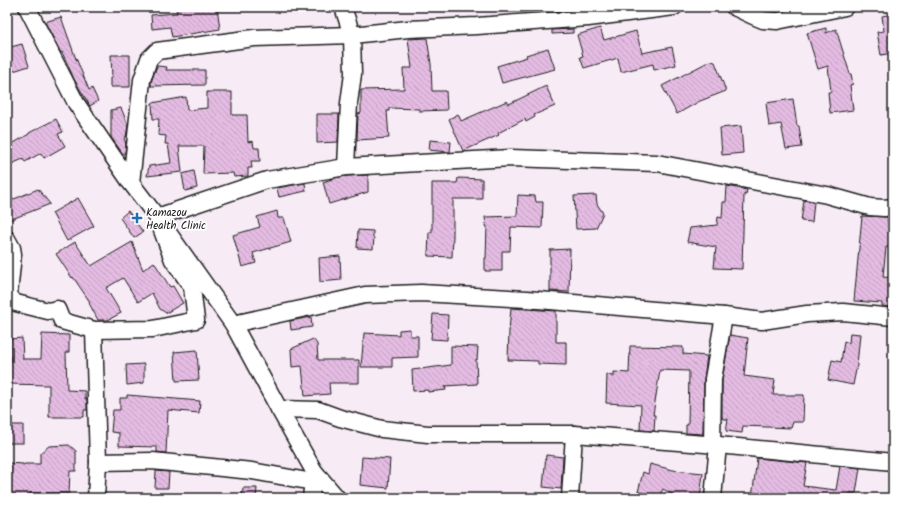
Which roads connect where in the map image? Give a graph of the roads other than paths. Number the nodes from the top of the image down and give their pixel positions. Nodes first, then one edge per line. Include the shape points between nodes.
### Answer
1 (27, 7) edge
2 (343, 7) edge
3 (674, 7) edge
4 (734, 7) edge
5 (845, 7) edge
6 (586, 13) edge
7 (352, 35) junction
8 (346, 167) junction
9 (131, 183) junction
10 (893, 207) edge
11 (158, 217) junction
12 (7, 239) edge
13 (724, 316) junction
14 (893, 317) edge
15 (233, 324) junction
16 (94, 330) junction
17 (279, 409) junction
18 (574, 434) junction
19 (715, 445) junction
20 (98, 462) junction
21 (893, 462) edge
22 (314, 476) junction
23 (96, 498) edge
24 (312, 498) edge
25 (337, 498) edge
26 (570, 498) edge
27 (714, 498) edge

1 - 9 street via 76,103
2 - 7 street
3 - 6 street
4 - 5 street via 763,20 777,21
6 - 7 street via 477,26
7 - 8 street via 353,74 348,103
7 - 9 street via 254,38 157,51 149,59 142,80
8 - 10 street via 511,158 657,163 827,195 870,207
8 - 11 street via 268,180
9 - 11 street
11 - 15 street
11 - 16 street via 173,260 192,287 196,320 153,329
12 - 16 street via 13,254 9,294 11,299 16,303 48,311 57,309 62,321
13 - 14 street via 762,321 843,312
13 - 15 street via 527,299 421,293 365,295
13 - 19 street via 713,379
15 - 17 street
16 - 20 street
17 - 18 street via 318,410 382,429 428,434
17 - 22 street
18 - 19 street
18 - 26 street
19 - 21 street
19 - 27 street
20 - 22 street via 152,461
20 - 23 street
22 - 24 street
22 - 25 street

